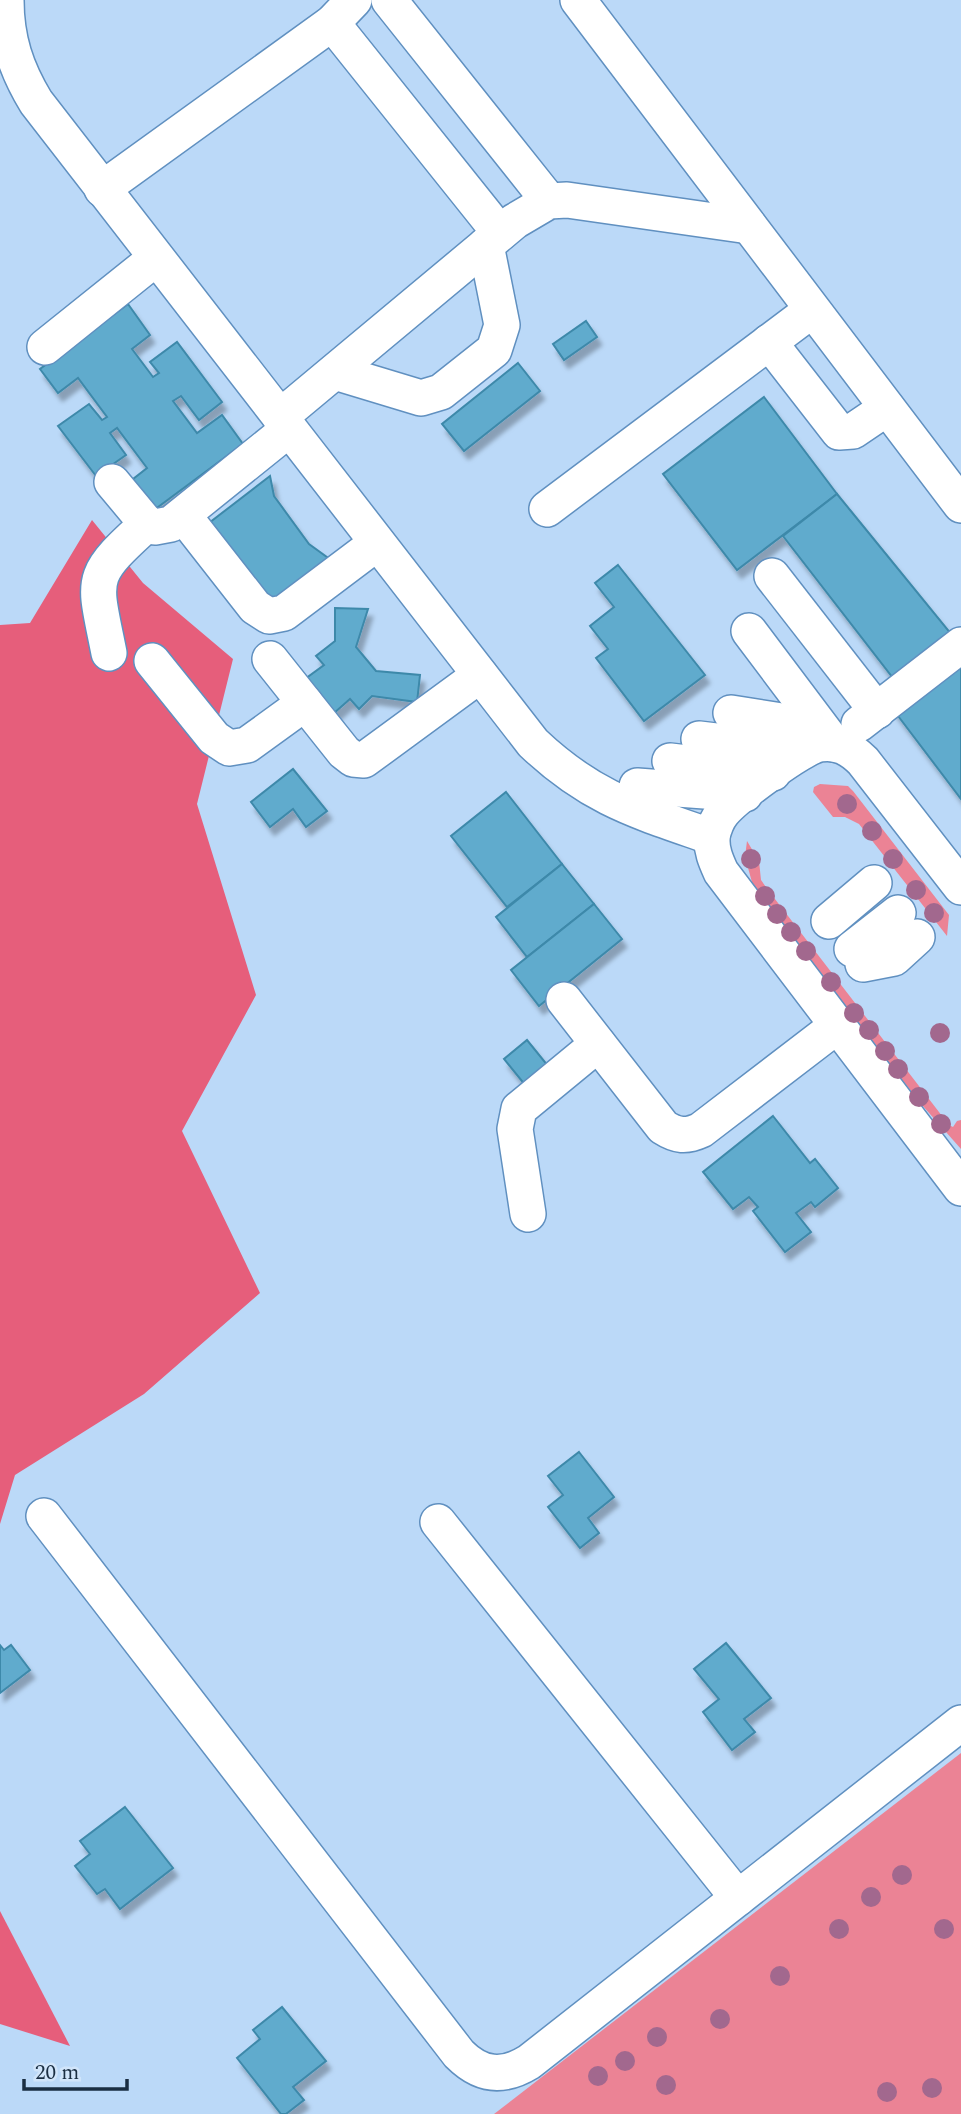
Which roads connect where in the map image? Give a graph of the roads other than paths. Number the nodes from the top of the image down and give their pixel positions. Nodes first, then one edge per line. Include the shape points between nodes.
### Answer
1 (6, 0) edge
2 (389, 0) edge
3 (578, 0) edge
4 (343, 12) edge
5 (102, 189) junction
6 (550, 201) junction
7 (749, 226) junction
8 (493, 239) junction
9 (156, 258) junction
10 (812, 310) junction
11 (769, 342) junction
12 (45, 347) dead end
13 (335, 372) junction
14 (887, 408) junction
15 (285, 423) junction
16 (112, 482) dead end
17 (961, 505) edge
18 (547, 509) dead end
19 (183, 515) junction
20 (147, 524) junction
21 (377, 543) junction
22 (772, 576) dead end
23 (749, 631) dead end
24 (825, 645) junction
25 (961, 645) edge
26 (109, 653) dead end
27 (270, 659) dead end
28 (152, 661) dead end
29 (480, 675) junction
30 (783, 677) junction
31 (305, 703) junction
32 (877, 711) junction
33 (731, 713) dead end
34 (698, 739) dead end
35 (818, 747) junction
36 (670, 761) dead end
37 (773, 773) junction
38 (637, 786) dead end
39 (745, 794) junction
40 (712, 837) junction
41 (874, 884) dead end
42 (961, 887) edge
43 (829, 921) dead end
44 (907, 925) dead end
45 (858, 957) dead end
46 (564, 1000) dead end
47 (838, 1025) junction
48 (598, 1044) junction
49 (956, 1169) edge
50 (528, 1214) dead end
51 (44, 1516) dead end
52 (438, 1522) dead end
53 (961, 1723) edge
54 (738, 1898) junction

1 - 5 lane via 11,50 21,77
2 - 6 lane
3 - 7 lane
4 - 5 lane
4 - 8 lane
5 - 9 lane
6 - 7 lane via 592,202
6 - 8 lane
7 - 10 lane
8 - 13 lane
8 - 13 lane via 502,325 495,350 432,397 411,396
9 - 12 lane
9 - 15 lane
10 - 11 lane
10 - 14 lane
11 - 14 lane via 839,432 853,431
11 - 18 lane
13 - 15 lane
14 - 17 lane
15 - 19 lane
15 - 21 lane
16 - 20 lane
19 - 20 lane via 163,527
19 - 21 lane via 255,607 269,616 284,613
20 - 26 lane via 111,557 98,583
21 - 29 lane
22 - 24 lane
23 - 30 lane
24 - 30 lane
24 - 32 lane
25 - 32 lane
27 - 31 lane
28 - 31 lane via 214,738 229,748 247,745
29 - 31 lane via 364,760 344,752
29 - 40 lane via 533,743 563,772 597,794
30 - 35 lane
32 - 35 lane
33 - 35 lane via 788,722
34 - 35 lane
35 - 37 lane
35 - 42 lane via 846,747 863,761
36 - 37 lane
37 - 39 lane
38 - 39 lane
39 - 40 lane via 723,812
40 - 47 lane via 713,856 721,872
41 - 43 lane
44 - 45 lane via 894,958
46 - 48 lane
47 - 48 lane via 688,1136 663,1127
47 - 49 lane
48 - 50 lane via 519,1109 515,1129
51 - 54 lane via 470,2065 500,2074 529,2062
52 - 54 lane
53 - 54 lane

